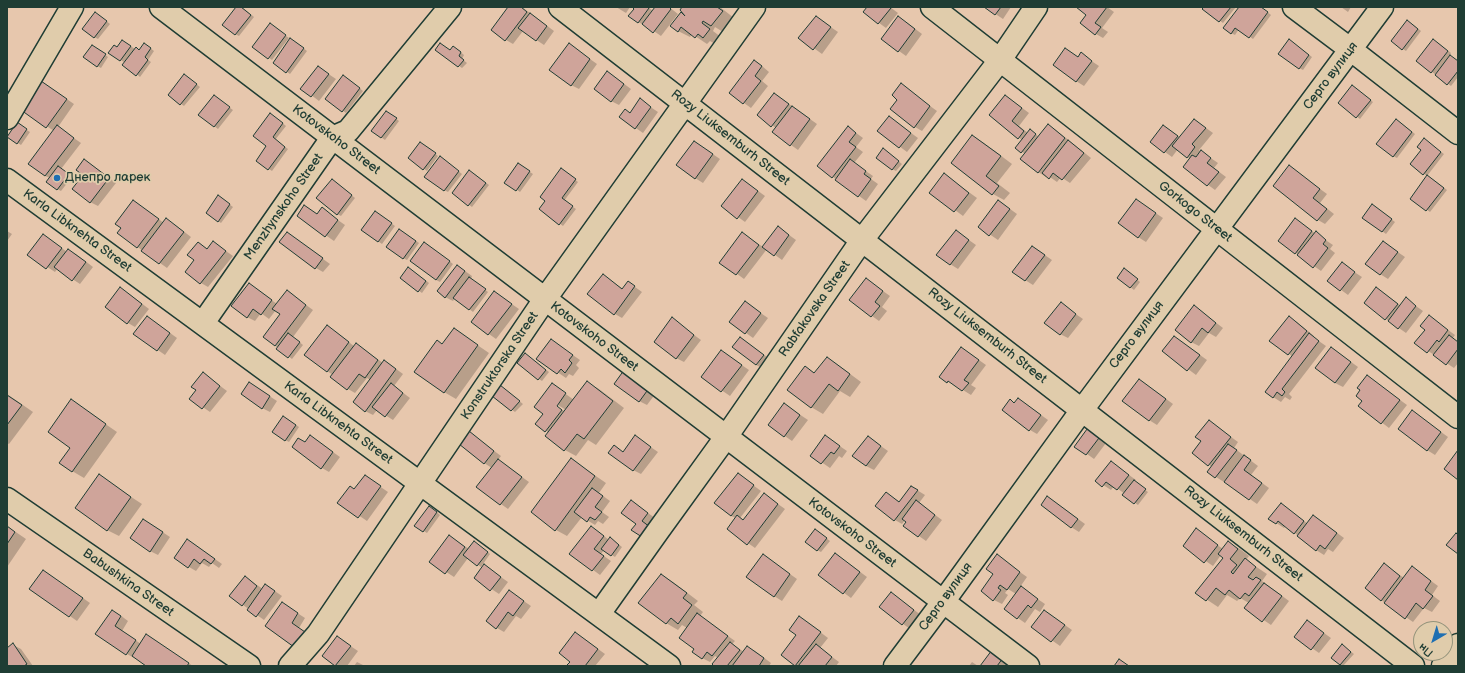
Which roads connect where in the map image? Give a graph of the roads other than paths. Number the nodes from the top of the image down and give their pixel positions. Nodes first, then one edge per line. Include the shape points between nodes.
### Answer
1 (72, 7) edge
2 (160, 7) edge
3 (450, 7) edge
4 (560, 7) edge
5 (754, 7) edge
6 (932, 7) edge
7 (1036, 7) edge
8 (1294, 7) edge
9 (1382, 7) edge
10 (1350, 49) junction
11 (1000, 60) junction
12 (684, 103) junction
13 (7, 118) edge
14 (1458, 133) edge
15 (332, 138) junction
16 (7, 180) edge
17 (1216, 229) junction
18 (862, 240) junction
19 (545, 299) junction
20 (203, 323) junction
21 (1082, 410) junction
22 (1458, 417) edge
23 (726, 437) junction
24 (421, 483) junction
25 (7, 499) edge
26 (943, 602) junction
27 (599, 614) junction
28 (1458, 645) edge
29 (249, 666) edge
30 (290, 666) edge
31 (669, 666) edge
32 (895, 666) edge
33 (1028, 666) edge
34 (1413, 666) edge
35 (1443, 666) edge

1 - 13 street
2 - 15 street, Kotovskoho Street
3 - 15 street, Menzhynskoho Street via 348,131
4 - 12 street, Rozy Liuksemburh Street
5 - 12 street, Konstruktorska Street
6 - 11 street, Gorkogo Street
7 - 11 street, Rabfakovska Street
8 - 10 street
9 - 10 street, Серго вулиця
10 - 14 street
10 - 17 street, Серго вулиця
11 - 17 street, Gorkogo Street
11 - 18 street, Rabfakovska Street
12 - 18 street, Rozy Liuksemburh Street
12 - 19 street, Konstruktorska Street
15 - 19 street, Kotovskoho Street
15 - 20 street, Menzhynskoho Street
16 - 20 street, Karla Libknehta Street
17 - 21 street, Серго вулиця
17 - 22 street, Gorkogo Street
18 - 21 street, Rozy Liuksemburh Street
18 - 23 street, Rabfakovska Street
19 - 23 street, Kotovskoho Street
19 - 24 street, Konstruktorska Street
20 - 24 street, Karla Libknehta Street
21 - 26 street, Серго вулиця
21 - 34 street, Rozy Liuksemburh Street
23 - 26 street, Kotovskoho Street
23 - 27 street, Rabfakovska Street
24 - 27 street, Karla Libknehta Street
24 - 30 street, Konstruktorska Street via 318,634
25 - 29 street, Babushkina Street
26 - 32 street, Серго вулиця
26 - 33 street, Kotovskoho Street
27 - 31 street, Karla Libknehta Street
28 - 35 street

